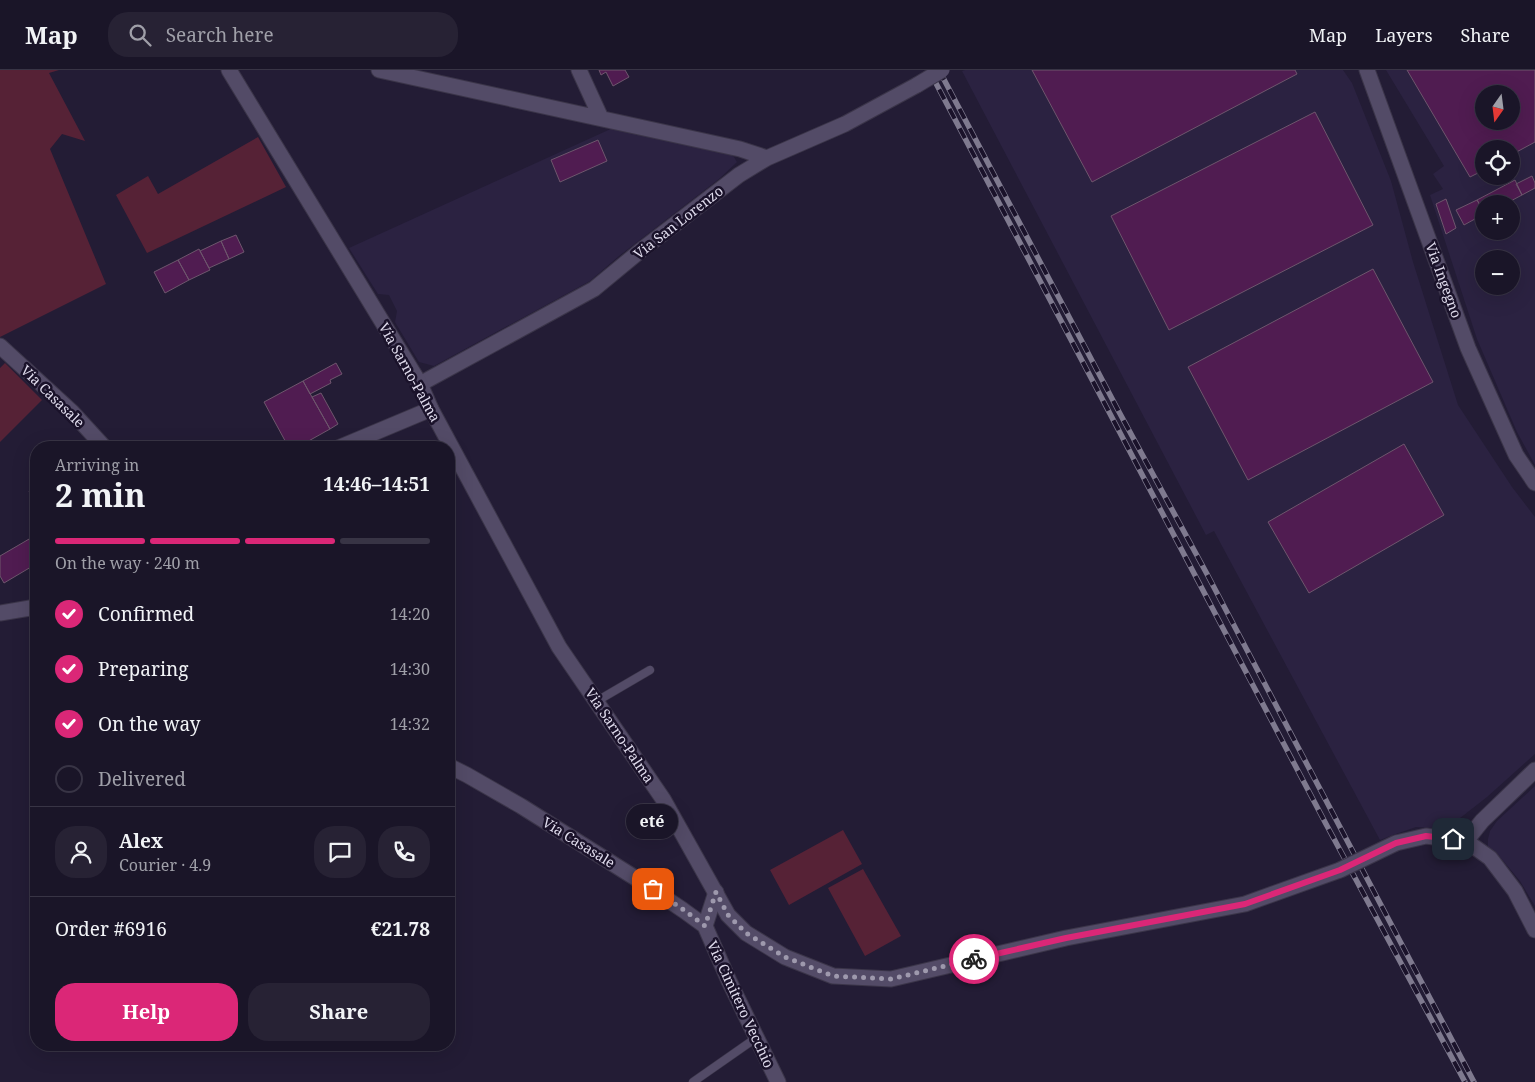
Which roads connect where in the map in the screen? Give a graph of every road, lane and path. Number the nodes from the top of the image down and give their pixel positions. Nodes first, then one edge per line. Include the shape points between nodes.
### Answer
1 (229, 70) edge
2 (379, 70) edge
3 (579, 70) edge
4 (942, 70) edge
5 (1368, 70) edge
6 (601, 118) junction
7 (767, 158) junction
8 (0, 346) edge
9 (420, 384) junction
10 (431, 409) junction
11 (99, 441) edge
12 (355, 441) edge
13 (448, 441) edge
14 (455, 453) edge
15 (1535, 483) edge
16 (30, 608) edge
17 (0, 613) edge
18 (650, 670) dead end
19 (597, 701) junction
20 (455, 769) edge
21 (1535, 770) edge
22 (1466, 840) junction
23 (716, 892) junction
24 (705, 926) junction
25 (1535, 930) edge
26 (756, 1038) junction
27 (693, 1082) edge
28 (778, 1082) edge

1 - 9 street, Via Sarno-Palma
2 - 6 street
3 - 6 street
4 - 7 street, Via San Lorenzo, bridge via 845,124
5 - 15 street, Via Ingegno via 1468,348 1516,455
6 - 7 street
7 - 9 street, Via San Lorenzo via 739,175 594,289
8 - 11 street, Via Casasale
9 - 10 street, Via Sarno-Palma
10 - 12 street
10 - 13 street, Via Sarno-Palma
14 - 19 street, Via Sarno-Palma via 560,647
16 - 17 street
18 - 19 lane
19 - 23 street, Via Sarno-Palma via 663,799
20 - 24 street, Via Casasale via 529,811
21 - 22 street
22 - 23 street, Via Sarno-Palma, bridge via 1426,836 1396,843 1340,870 1245,904 1066,938 891,979 833,976 785,957 746,933 728,915
22 - 25 street via 1490,858 1515,891
23 - 24 street
24 - 26 street, Via Cimitero Vecchio
26 - 27 lane
26 - 28 street, Via Cimitero Vecchio

